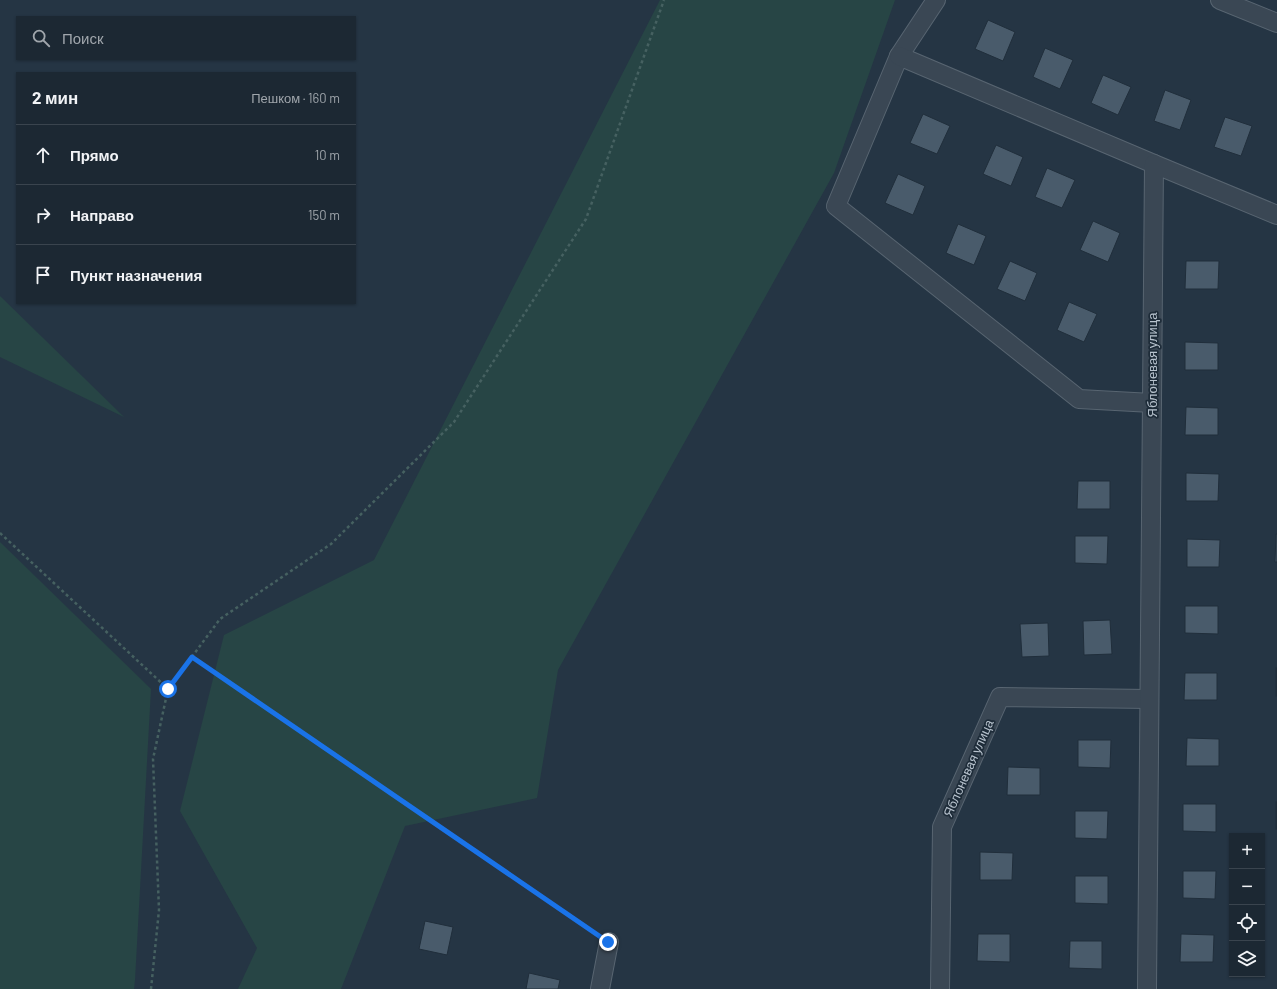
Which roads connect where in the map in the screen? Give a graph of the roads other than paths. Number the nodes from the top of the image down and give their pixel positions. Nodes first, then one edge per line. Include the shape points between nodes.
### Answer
1 (936, 0) edge
2 (1220, 0) edge
3 (1277, 23) edge
4 (899, 56) junction
5 (1154, 164) junction
6 (1277, 215) edge
7 (1152, 403) junction
8 (1149, 699) junction
9 (608, 942) road end
10 (600, 989) edge
11 (940, 989) edge
12 (1146, 989) edge

1 - 4 street
2 - 3 street
4 - 5 street
4 - 7 street via 836,206 1079,399
5 - 6 street
5 - 7 street, Яблоневая улица
7 - 8 street, Яблоневая улица
8 - 11 street, Яблоневая улица via 1000,697 942,827
8 - 12 street, Яблоневая улица
9 - 10 street

